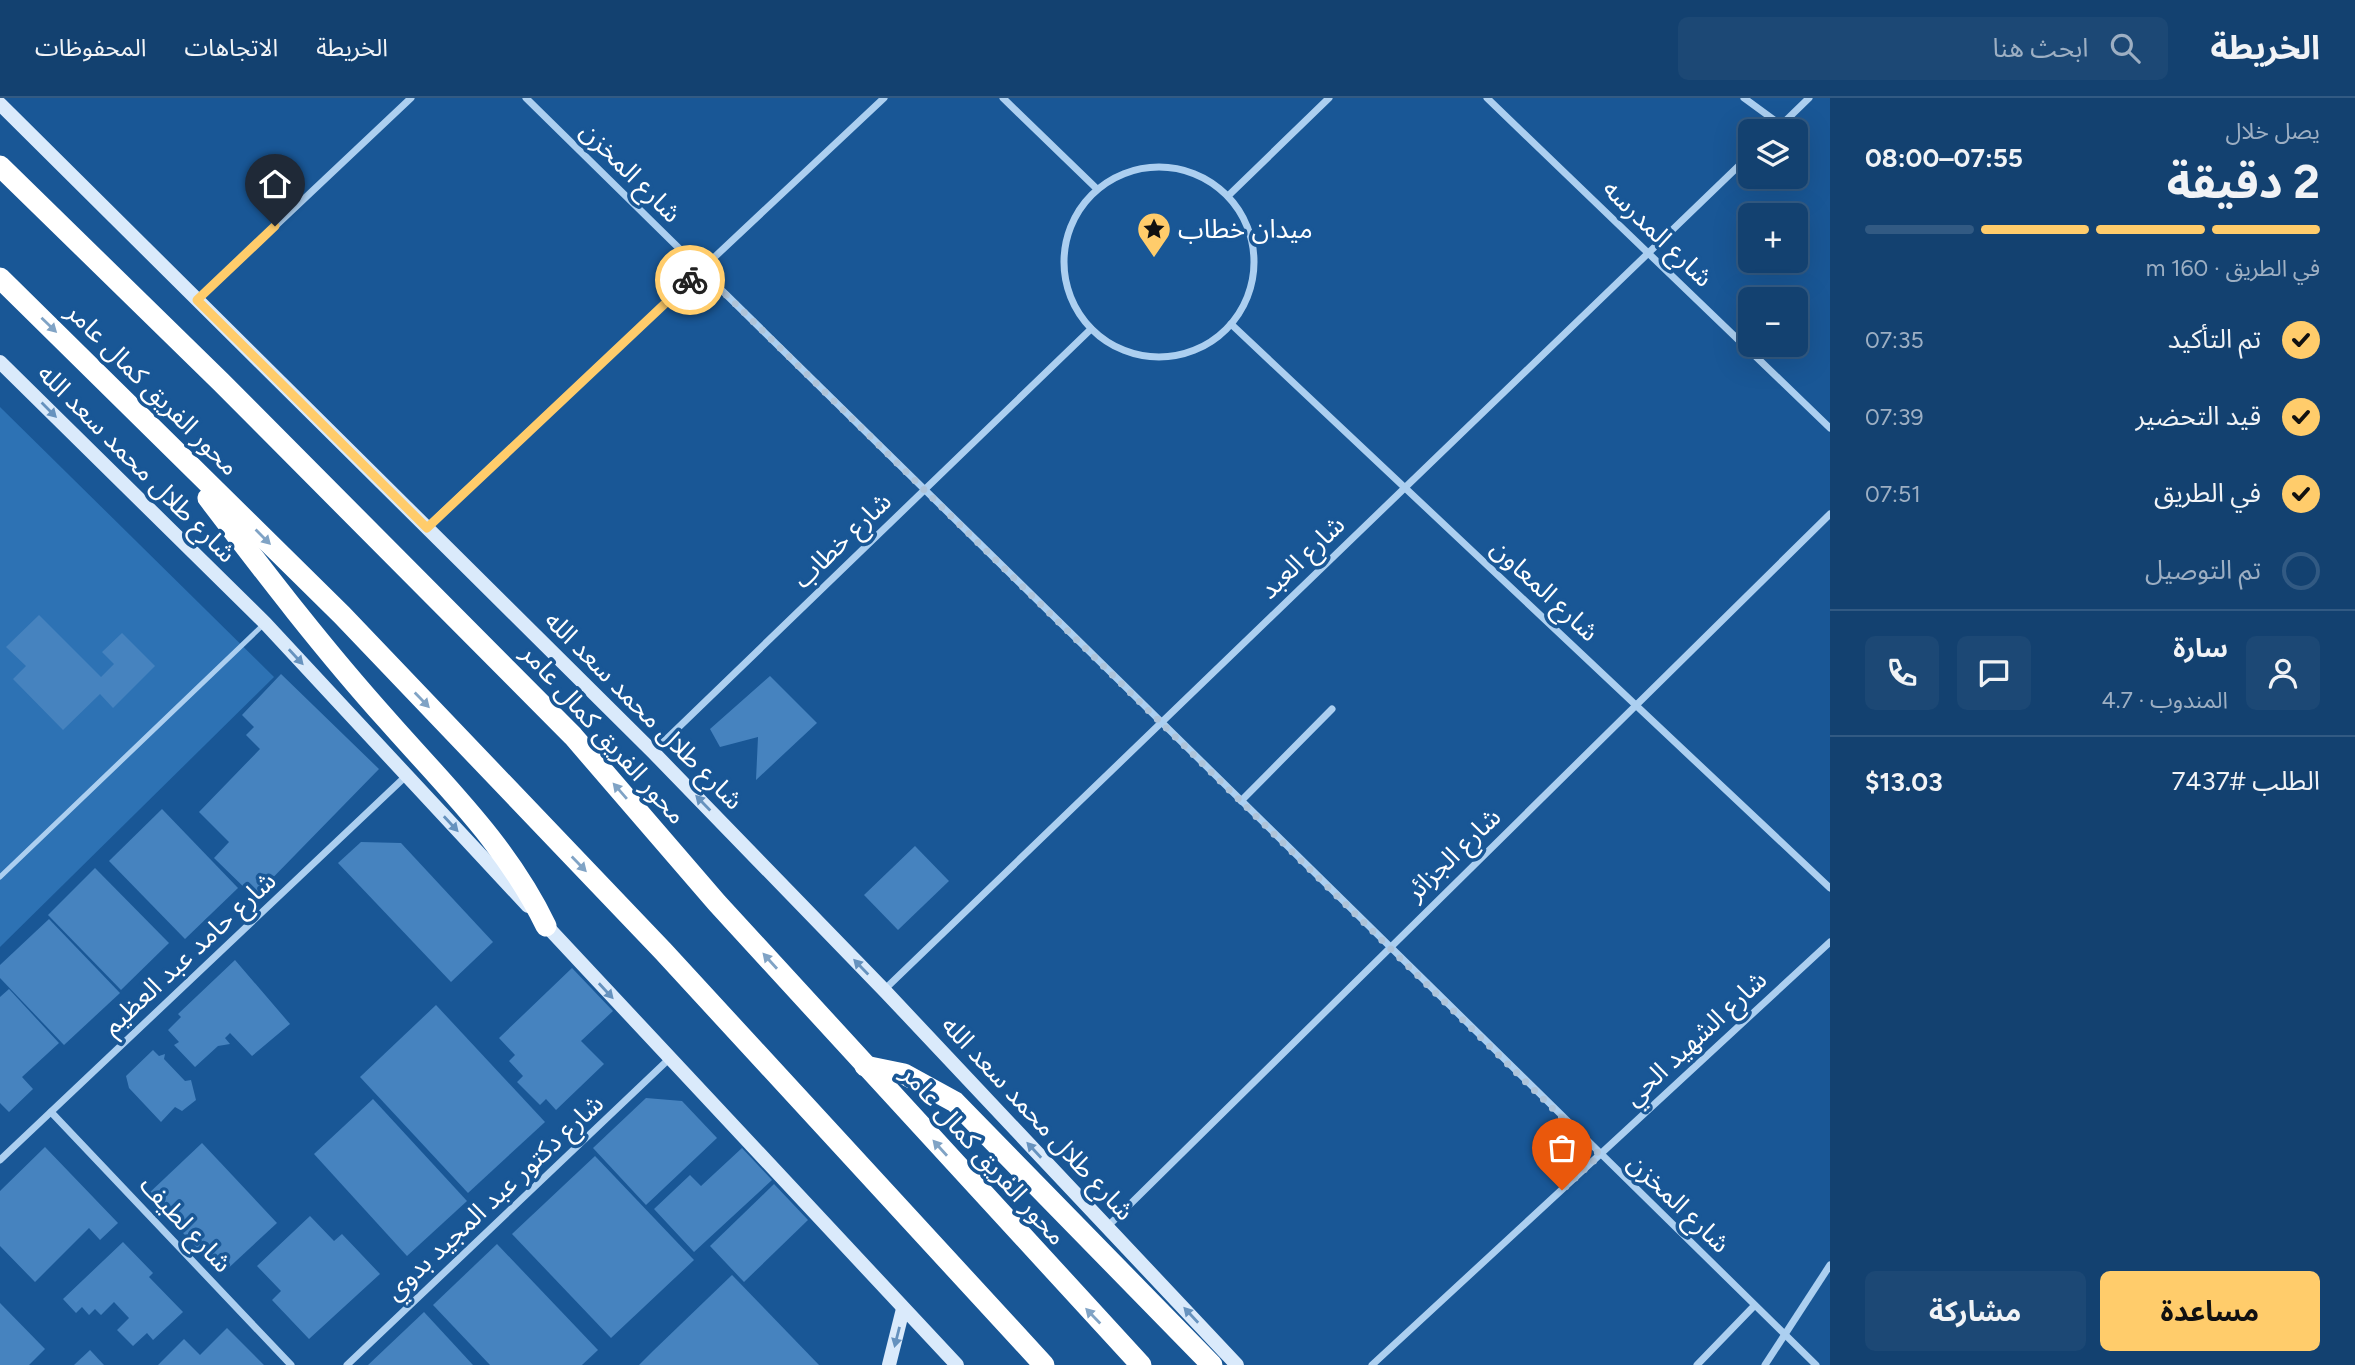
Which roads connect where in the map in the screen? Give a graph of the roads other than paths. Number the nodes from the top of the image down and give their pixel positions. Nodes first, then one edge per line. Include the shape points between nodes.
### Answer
1 (411, 98) edge
2 (526, 98) edge
3 (884, 98) edge
4 (1003, 98) edge
5 (1329, 98) edge
6 (1487, 98) edge
7 (1744, 98) edge
8 (1809, 98) edge
9 (0, 104) edge
10 (1774, 119) edge
11 (1788, 119) edge
12 (0, 166) edge
13 (1738, 167) edge
14 (1097, 189) junction
15 (1228, 196) junction
16 (1648, 253) junction
17 (701, 270) junction
18 (0, 278) edge
19 (197, 300) junction
20 (1231, 324) junction
21 (1091, 328) junction
22 (0, 362) edge
23 (1830, 428) edge
24 (166, 441) junction
25 (1405, 488) junction
26 (924, 490) junction
27 (1830, 514) edge
28 (427, 528) junction
29 (265, 623) junction
30 (1636, 705) junction
31 (1332, 709) dead end
32 (1161, 723) junction
33 (653, 752) junction
34 (406, 776) junction
35 (1241, 801) junction
36 (0, 877) edge
37 (1830, 888) edge
38 (546, 926) junction
39 (1830, 942) edge
40 (1389, 947) junction
41 (884, 990) junction
42 (669, 1059) junction
43 (865, 1066) junction
44 (51, 1112) junction
45 (1600, 1155) junction
46 (0, 1160) edge
47 (1107, 1227) junction
48 (1830, 1265) edge
49 (1754, 1306) junction
50 (903, 1309) junction
51 (1784, 1336) junction
52 (291, 1365) edge
53 (347, 1365) edge
54 (889, 1365) edge
55 (957, 1365) edge
56 (1044, 1365) edge
57 (1141, 1365) edge
58 (1212, 1365) edge
59 (1237, 1365) edge
60 (1372, 1365) edge
61 (1697, 1365) edge
62 (1765, 1365) edge
63 (1815, 1365) edge

1 - 19 street
2 - 17 street, شارع المخزن
3 - 17 street
4 - 14 street
5 - 15 street
6 - 16 street, شارع المدرسه
7 - 10 street
8 - 11 street
9 - 19 main road, شارع طلال محمد سعد الله
43 -> 12 highway, محور الفريق كمال عامر via 573,736
13 - 16 street, شارع العبد
14 - 15 street via 1118,176 1164,167 1209,180
14 - 21 street via 1068,232 1063,258 1075,308
15 - 20 street via 1251,236 1254,259 1252,282
16 - 23 street, شارع المدرسه
16 - 25 street, شارع العبد
17 - 26 street, شارع المخزن
17 - 28 street
18 -> 24 highway, محور الفريق كمال عامر
19 - 28 main road, شارع طلال محمد سعد الله
20 - 21 street via 1211,341 1162,357 1112,345
20 - 25 street, شارع المعاون
21 - 26 street, شارع خطاب
22 -> 29 main road, شارع طلال محمد سعد الله
24 - 38 highway via 341,666 493,837
24 -> 56 highway, محور الفريق كمال عامر via 342,615 653,942
25 - 30 street, شارع المعاون
25 - 32 street, شارع العبد
26 - 32 street, شارع المخزن
26 - 33 street, شارع خطاب
27 - 30 street, شارع الجزائر
28 - 33 main road, شارع طلال محمد سعد الله
29 -> 34 main road, شارع طلال محمد سعد الله
29 - 36 lane
30 - 37 street, شارع المعاون
30 - 40 street, شارع الجزائر
31 - 35 street
32 - 35 street, شارع المخزن
32 - 41 street, شارع العبد
41 -> 33 main road, شارع طلال محمد سعد الله
34 -> 38 main road, شارع طلال محمد سعد الله
34 - 44 street, شارع حامد عبد العظيم
35 - 40 street, شارع المخزن
38 -> 42 main road, شارع طلال محمد سعد الله
39 - 45 street, شارع الشهيد الحي
40 - 45 street, شارع المخزن
40 - 47 street, شارع الجزائر
47 -> 41 main road, شارع طلال محمد سعد الله
42 - 50 main road, شارع طلال محمد سعد الله
42 - 53 street, شارع دكتور عبد المجيد بدوي
57 -> 43 highway, محور الفريق كمال عامر
43 - 58 highway via 904,1074 956,1102
44 - 46 street, شارع حامد عبد العظيم
44 - 52 street, شارع لطيف
45 - 49 street, شارع المخزن
45 - 60 street, شارع الشهيد الحي
59 -> 47 main road, شارع طلال محمد سعد الله
48 - 51 street
49 - 51 street, شارع المخزن
49 - 61 street
50 -> 54 main road
50 - 55 main road, شارع طلال محمد سعد الله
51 - 62 street
51 - 63 street, شارع المخزن

